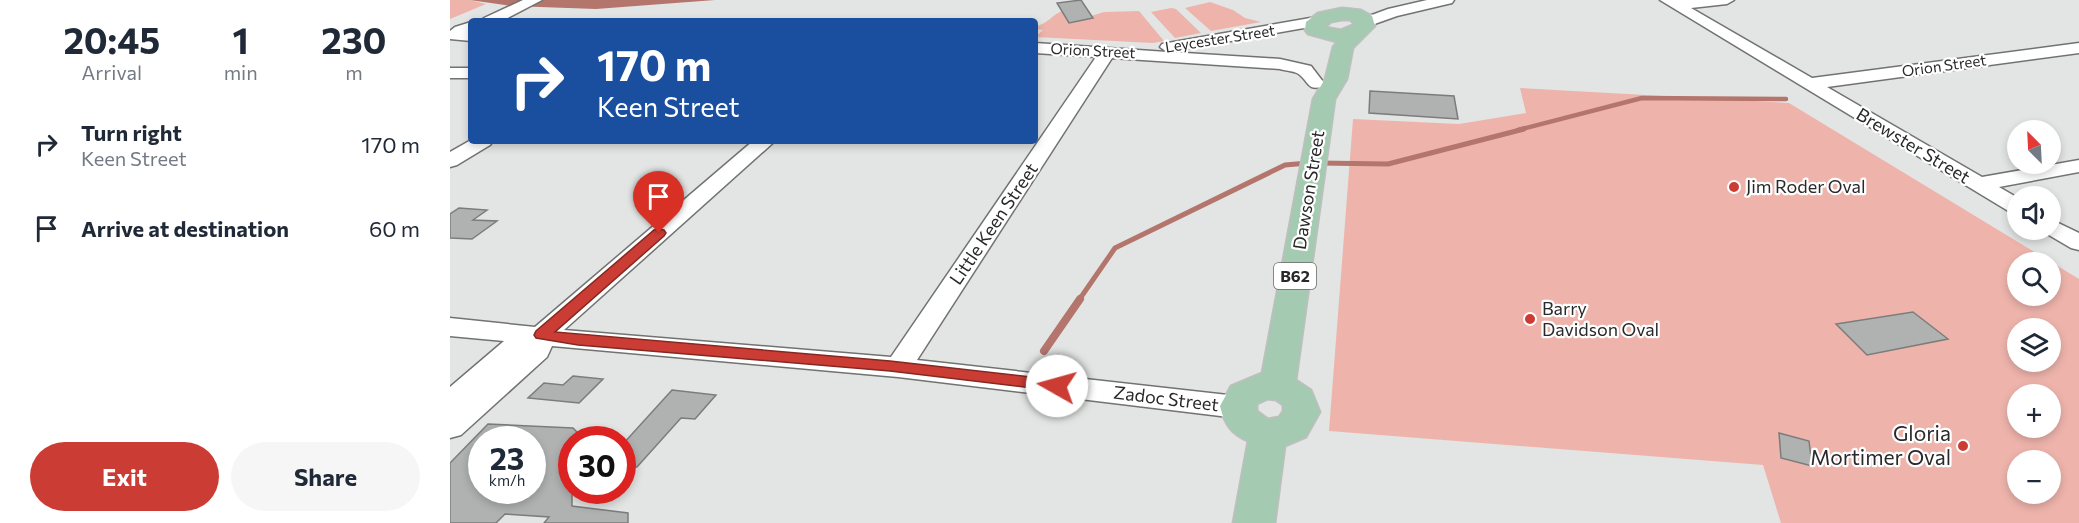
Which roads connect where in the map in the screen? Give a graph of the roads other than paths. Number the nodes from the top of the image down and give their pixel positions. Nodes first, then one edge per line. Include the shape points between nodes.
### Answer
1 (535, 0) edge
2 (1314, 0) edge
3 (1421, 0) edge
4 (1447, 0) edge
5 (1727, 0) edge
6 (1671, 3) edge
7 (496, 18) edge
8 (1321, 21) edge
9 (1356, 21) junction
10 (468, 28) edge
11 (459, 36) edge
12 (1038, 48) edge
13 (2079, 48) edge
14 (1116, 52) junction
15 (1150, 54) junction
16 (450, 73) edge
17 (468, 73) edge
18 (1809, 84) junction
19 (1320, 91) junction
20 (478, 144) edge
21 (762, 144) edge
22 (450, 161) edge
23 (2079, 166) edge
24 (1978, 184) junction
25 (2007, 201) edge
26 (2061, 232) edge
27 (2079, 243) edge
28 (450, 327) edge
29 (542, 335) junction
30 (898, 367) junction
31 (1277, 386) junction
32 (450, 404) edge
33 (1238, 407) junction
34 (450, 427) edge
35 (1268, 433) junction
36 (1254, 523) edge

1 - 7 street
2 - 8 main road via 1324,9
3 - 9 street
4 - 9 street
5 - 6 street
6 - 18 street, Brewster Street
8 - 9 main road
8 - 9 main road via 1342,36
8 - 14 street, Leycester Street
8 - 15 street, Orion Street
8 - 19 main road, Dawson Street / B62 via 1326,44
9 - 19 main road, Dawson Street via 1336,79
10 - 11 street via 457,31
12 - 14 street, Orion Street
13 - 18 street, Orion Street
14 - 15 street, Orion Street
14 - 30 street, Little Keen Street
15 - 19 street, Orion Street via 1288,65 1305,70
16 - 17 street
18 - 24 street, Brewster Street
19 - 31 main road, Dawson Street / B62 via 1315,162
20 - 22 street
21 - 29 street
23 - 24 street
24 - 25 street, Brewster Street
26 - 27 street
28 - 29 street, Zadoc Street
29 - 30 street, Zadoc Street
29 - 32 street via 515,347
29 - 34 street via 537,350
30 - 33 street, Zadoc Street
31 - 33 main road via 1262,386 1248,392
31 - 35 main road via 1299,399 1302,412 1287,430
33 - 35 main road via 1242,422
35 - 36 main road

